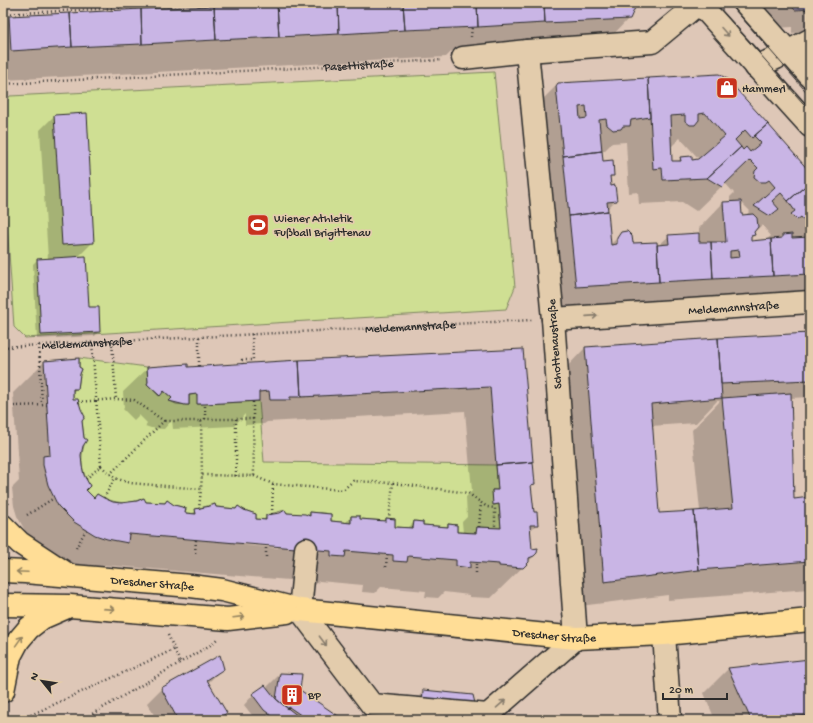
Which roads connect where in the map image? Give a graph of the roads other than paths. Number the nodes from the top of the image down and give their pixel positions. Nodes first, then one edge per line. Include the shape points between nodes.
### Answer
1 (699, 3) edge
2 (746, 3) edge
3 (810, 40) edge
4 (527, 51) junction
5 (788, 52) junction
6 (463, 58) road end
7 (756, 66) junction
8 (810, 76) edge
9 (810, 126) edge
10 (810, 302) edge
11 (553, 319) junction
12 (3, 526) edge
13 (306, 549) dead end
14 (3, 571) edge
15 (70, 576) junction
16 (3, 605) edge
17 (70, 606) junction
18 (300, 610) junction
19 (810, 620) edge
20 (664, 634) junction
21 (576, 638) junction
22 (3, 690) edge
23 (670, 720) edge

1 - 4 street via 652,42
1 -> 7 street
2 - 5 street
3 - 5 street
4 - 6 street
4 - 11 street, Schottenaustraße
5 - 7 street
5 - 8 street
7 - 9 street
11 -> 10 street, Meldemannstraße
11 - 21 street, Schottenaustraße
12 - 15 main road via 20,543
13 - 18 street
15 -> 14 main road, Dresdner Straße
15 - 18 main road, Dresdner Straße via 222,590
16 - 17 main road, Dresdner Straße
17 -> 18 main road, Dresdner Straße via 228,619
22 -> 17 main road via 10,656 29,628 42,618
18 - 21 main road, Dresdner Straße
18 -> 21 street via 372,705 488,715
19 - 20 main road, Dresdner Straße
20 - 21 main road, Dresdner Straße
20 - 23 street

